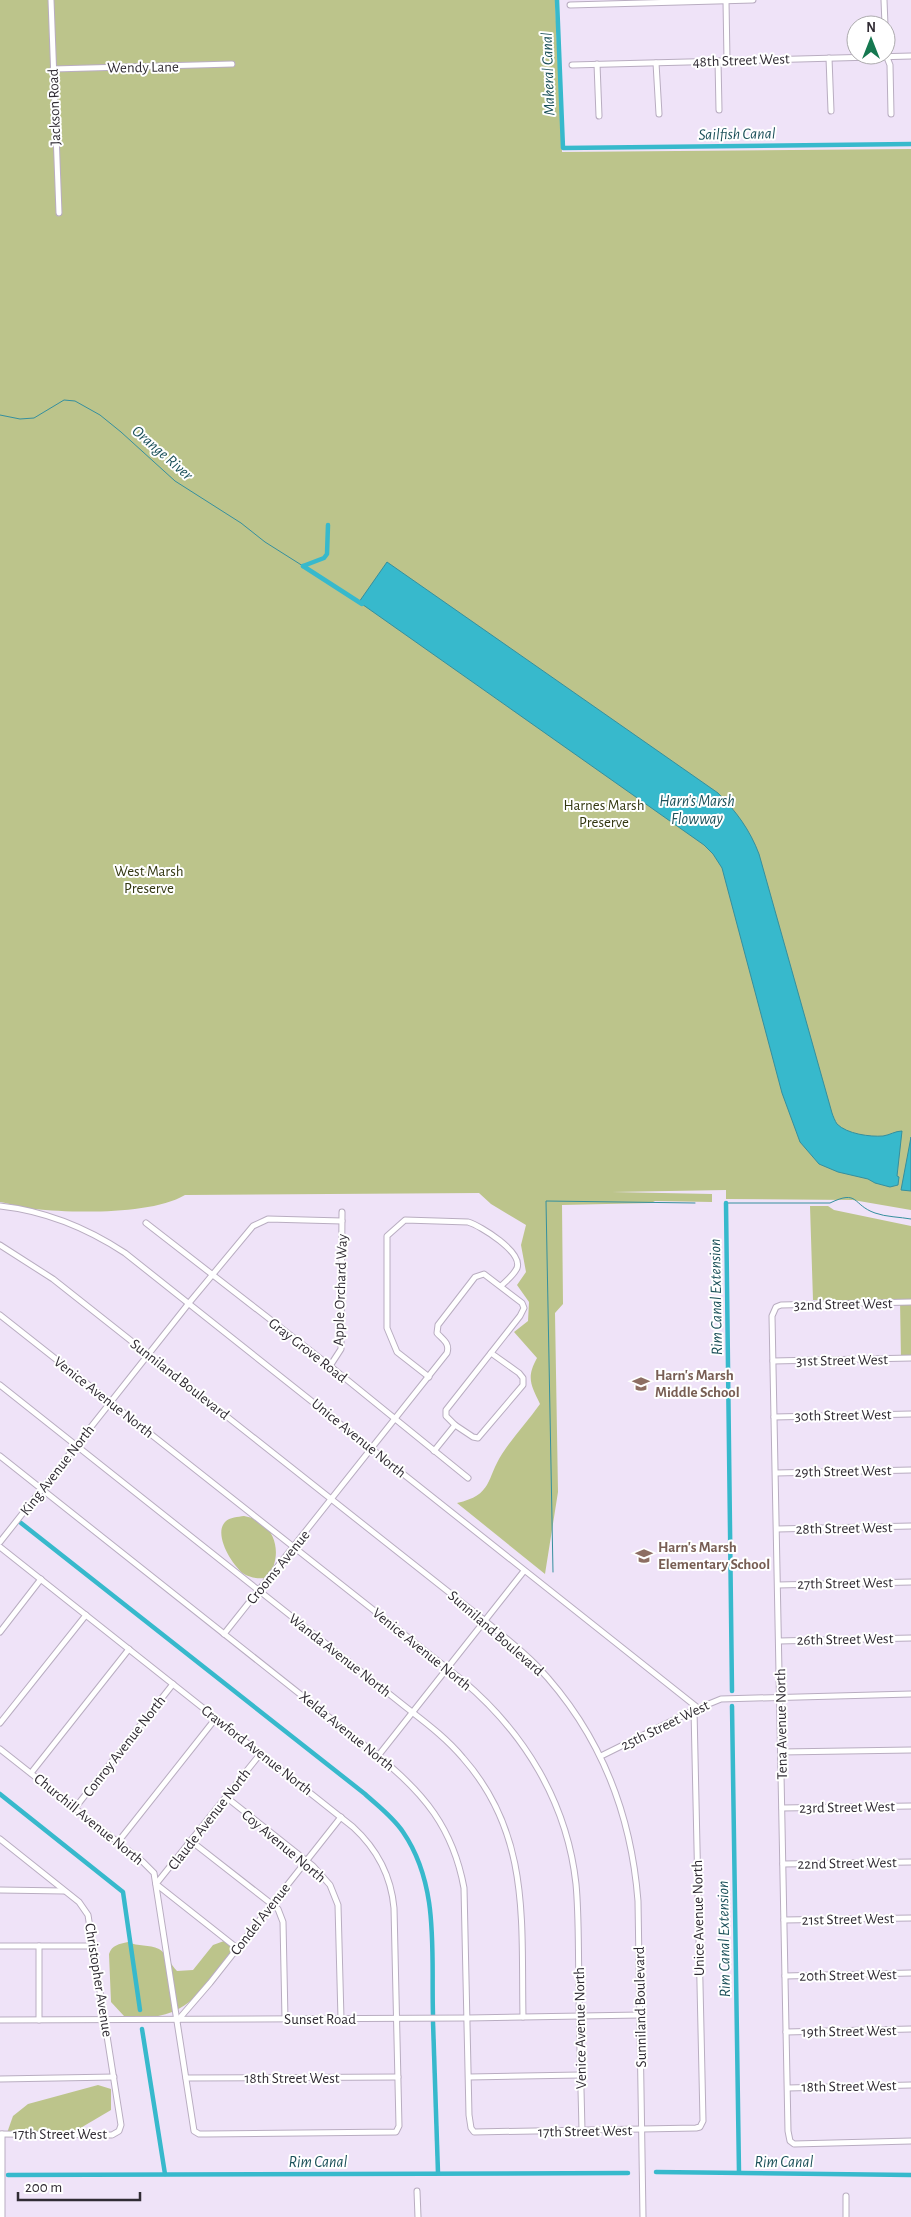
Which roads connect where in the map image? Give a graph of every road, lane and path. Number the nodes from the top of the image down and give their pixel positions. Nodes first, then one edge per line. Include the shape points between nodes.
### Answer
1 (51, 0) edge
2 (753, 0) edge
3 (884, 0) edge
4 (674, 1) edge
5 (726, 1) edge
6 (570, 5) dead end
7 (885, 15) edge
8 (896, 56) edge
9 (911, 56) edge
10 (846, 57) edge
11 (829, 58) junction
12 (718, 61) junction
13 (728, 61) junction
14 (656, 63) junction
15 (232, 64) dead end
16 (597, 64) junction
17 (572, 65) dead end
18 (890, 65) edge
19 (53, 69) junction
20 (719, 110) dead end
21 (831, 111) dead end
22 (659, 114) dead end
23 (891, 114) dead end
24 (599, 116) dead end
25 (59, 213) dead end
26 (0, 1206) edge
27 (342, 1212) dead end
28 (342, 1221) junction
29 (146, 1223) dead end
30 (0, 1245) edge
31 (212, 1275) junction
32 (501, 1286) junction
33 (911, 1302) edge
34 (189, 1303) junction
35 (776, 1307) joint
36 (0, 1315) edge
37 (491, 1353) junction
38 (149, 1355) junction
39 (911, 1358) edge
40 (773, 1361) junction
41 (330, 1366) junction
42 (429, 1377) junction
43 (0, 1386) edge
44 (111, 1402) junction
45 (911, 1414) edge
46 (774, 1417) junction
47 (396, 1420) junction
48 (455, 1425) junction
49 (76, 1446) junction
50 (372, 1448) junction
51 (434, 1451) junction
52 (0, 1456) edge
53 (911, 1470) edge
54 (776, 1473) junction
55 (468, 1478) dead end
56 (42, 1490) junction
57 (332, 1500) junction
58 (911, 1526) edge
59 (777, 1529) junction
60 (0, 1542) edge
61 (0, 1547) edge
62 (294, 1547) junction
63 (524, 1571) junction
64 (41, 1580) junction
65 (911, 1582) edge
66 (778, 1585) junction
67 (258, 1590) junction
68 (86, 1615) junction
69 (484, 1620) junction
70 (0, 1632) edge
71 (224, 1634) junction
72 (911, 1638) edge
73 (779, 1641) junction
74 (129, 1649) junction
75 (447, 1668) junction
76 (173, 1684) junction
77 (911, 1694) edge
78 (780, 1696) junction
79 (696, 1709) junction
80 (412, 1712) junction
81 (216, 1718) junction
82 (0, 1723) edge
83 (0, 1749) edge
84 (911, 1750) edge
85 (781, 1752) junction
86 (261, 1753) junction
87 (378, 1756) junction
88 (601, 1756) junction
89 (31, 1773) junction
90 (226, 1797) junction
91 (911, 1806) edge
92 (75, 1808) junction
93 (782, 1808) junction
94 (341, 1817) junction
95 (0, 1839) edge
96 (192, 1841) junction
97 (118, 1842) junction
98 (306, 1861) junction
99 (911, 1862) edge
100 (783, 1864) junction
101 (156, 1884) junction
102 (0, 1890) edge
103 (64, 1890) junction
104 (272, 1904) junction
105 (911, 1918) edge
106 (784, 1920) junction
107 (0, 1946) edge
108 (39, 1946) junction
109 (94, 1946) junction
110 (237, 1948) junction
111 (911, 1974) edge
112 (785, 1976) junction
113 (640, 2015) junction
114 (579, 2016) junction
115 (524, 2017) junction
116 (468, 2018) junction
117 (341, 2019) junction
118 (397, 2019) junction
119 (0, 2020) edge
120 (39, 2020) junction
121 (105, 2020) junction
122 (178, 2020) junction
123 (285, 2020) junction
124 (911, 2029) edge
125 (786, 2032) junction
126 (580, 2075) junction
127 (114, 2077) junction
128 (398, 2077) junction
129 (469, 2077) junction
130 (186, 2078) junction
131 (0, 2079) edge
132 (911, 2085) edge
133 (788, 2088) junction
134 (700, 2127) joint
135 (471, 2128) joint
136 (642, 2130) junction
137 (119, 2131) joint
138 (194, 2131) joint
139 (582, 2131) junction
140 (1, 2134) edge
141 (911, 2142) edge
142 (418, 2191) dead end
143 (846, 2196) dead end
144 (2, 2217) edge
145 (418, 2217) edge
146 (643, 2217) edge
147 (846, 2217) edge

1 - 19 street, Jackson Road
2 - 5 street
3 - 7 street
4 - 5 street
4 - 6 street
5 - 13 street
8 - 9 street, 48th Street West
10 - 11 street, 48th Street West
11 - 13 street, 48th Street West
11 - 21 street
12 - 13 street, 48th Street West
12 - 14 street, 48th Street West
12 - 20 street
14 - 16 street, 48th Street West
14 - 22 street
15 - 19 street, Wendy Lane
16 - 17 street, 48th Street West
16 - 24 street
18 - 23 street
19 - 25 street, Jackson Road
26 - 34 street, Unice Avenue North via 53,1217 98,1236
27 - 28 street, Apple Orchard Way
28 - 31 street, King Avenue North via 268,1219 253,1226
28 - 41 street, Apple Orchard Way via 341,1349
29 - 31 street, Gray Grove Road
30 - 38 street, Sunniland Boulevard via 39,1268
31 - 34 street, King Avenue North
31 - 41 street, Gray Grove Road
32 - 37 street via 524,1308
32 - 42 street, Crooms Avenue via 484,1274 474,1277 438,1325 437,1333 449,1347
32 - 42 street via 517,1267 517,1259 513,1252 477,1224 405,1220 387,1236 387,1328 397,1352
33 - 35 street, 32nd Street West
34 - 38 street, King Avenue North
34 - 50 street, Unice Avenue North
35 - 40 street, Tena Avenue North via 772,1316
36 - 44 street, Venice Avenue North
37 - 48 street via 446,1410 446,1416
37 - 48 street via 519,1373 523,1385 478,1438
38 - 44 street, King Avenue North
38 - 57 street, Sunniland Boulevard
39 - 40 street, 31st Street West
40 - 46 street, Tena Avenue North
41 - 47 street, Gray Grove Road
42 - 47 street, Crooms Avenue
43 - 49 street, Wanda Avenue North
44 - 49 street, King Avenue North
44 - 62 street, Venice Avenue North
45 - 46 street, 30th Street West
46 - 54 street, Tena Avenue North
47 - 50 street, Crooms Avenue
47 - 51 street, Gray Grove Road
48 - 51 street
49 - 56 street, King Avenue North
49 - 67 street, Wanda Avenue North
50 - 57 street, Crooms Avenue
50 - 63 street, Unice Avenue North
51 - 55 street, Gray Grove Road
52 - 56 street, Xelda Avenue North
53 - 54 street, 29th Street West
54 - 59 street, Tena Avenue North
56 - 60 street, King Avenue North
56 - 71 street, Xelda Avenue North
57 - 62 street, Crooms Avenue
57 - 69 street, Sunniland Boulevard
58 - 59 street, 28th Street West
59 - 66 street, Tena Avenue North
61 - 64 street, Crawford Avenue North
62 - 67 street, Crooms Avenue
62 - 75 street, Venice Avenue North
63 - 69 street
63 - 79 street, Unice Avenue North
64 - 68 street, Crawford Avenue North
64 - 70 street
65 - 66 street, 27th Street West
66 - 73 street, Tena Avenue North
67 - 71 street, Crooms Avenue
67 - 80 street, Wanda Avenue North
68 - 74 street, Crawford Avenue North
68 - 82 street
69 - 75 street
69 - 88 street, Sunniland Boulevard via 520,1649 551,1681
71 - 87 street, Xelda Avenue North
72 - 73 street, 26th Street West
73 - 78 street, Tena Avenue North
74 - 76 street, Crawford Avenue North
74 - 89 street
75 - 80 street
75 - 114 street, Venice Avenue North via 488,1703 518,1737 541,1773 559,1813 576,1884
76 - 81 street, Crawford Avenue North
76 - 92 street, Conroy Avenue North
77 - 78 street, 25th Street West
78 - 79 street, 25th Street West via 731,1698
78 - 85 street, Tena Avenue North
79 - 88 street, 25th Street West
79 - 134 street, Unice Avenue North via 703,2120
80 - 87 street
80 - 115 street, Wanda Avenue North via 443,1737 473,1769 505,1828 518,1871 521,1897
81 - 86 street, Crawford Avenue North
81 - 97 street
83 - 89 street, Churchill Avenue North
84 - 85 street
85 - 93 street, Tena Avenue North
86 - 90 street, Claude Avenue North
86 - 94 street, Crawford Avenue North
87 - 116 street, Xelda Avenue North via 409,1782 429,1805 444,1828 456,1857 464,1888
88 - 113 street, Sunniland Boulevard via 622,1808 633,1858 638,1901
89 - 92 street, Churchill Avenue North
90 - 96 street, Claude Avenue North
90 - 98 street, Coy Avenue North
91 - 93 street, 23rd Street West
92 - 97 street, Churchill Avenue North
93 - 100 street, Tena Avenue North
94 - 98 street, Condel Avenue
94 - 118 street, Crawford Avenue North via 373,1848 391,1887
95 - 103 street, Christopher Avenue
96 - 101 street, Claude Avenue North
96 - 104 street
97 - 101 street, Churchill Avenue North via 151,1869
98 - 104 street, Condel Avenue
98 - 117 street, Coy Avenue North via 327,1881 337,1900
99 - 100 street, 22nd Street West
100 - 106 street, Tena Avenue North
101 - 110 street
101 - 122 street, Churchill Avenue North
102 - 103 street
103 - 109 street, Christopher Avenue via 86,1910
104 - 110 street, Condel Avenue
104 - 123 street via 278,1909 283,1922
105 - 106 street, 21st Street West
106 - 112 street, Tena Avenue North
107 - 108 street
108 - 109 street
108 - 120 street
109 - 121 street, Christopher Avenue
110 - 122 street, Condel Avenue
111 - 112 street, 20th Street West
112 - 125 street, Tena Avenue North
113 - 114 street, Sunset Road
113 - 136 street, Sunniland Boulevard
114 - 115 street, Sunset Road
114 - 126 street, Venice Avenue North
115 - 116 street, Sunset Road
116 - 118 street, Sunset Road
116 - 129 street, Xelda Avenue North
117 - 118 street, Sunset Road
117 - 123 street, Sunset Road
118 - 128 street, Crawford Avenue North
119 - 120 street, Sunset Road
120 - 121 street, Sunset Road
121 - 122 street, Sunset Road
121 - 127 street, Christopher Avenue
122 - 123 street, Sunset Road
122 - 130 street, Churchill Avenue North
124 - 125 street, 19th Street West
125 - 133 street, Tena Avenue North
126 - 129 street
126 - 139 street, Venice Avenue North
127 - 131 street
127 - 137 street, Christopher Avenue via 121,2125
128 - 130 street, 18th Street West
128 - 138 street, Crawford Avenue North via 399,2126 391,2134 199,2134
129 - 135 street, Xelda Avenue North
130 - 138 street, Churchill Avenue North
132 - 133 street, 18th Street West
133 - 141 street, Tena Avenue North via 790,2141 799,2144
134 - 136 street, 17th Street West
135 - 139 street, 17th Street West via 474,2132
136 - 139 street, 17th Street West
136 - 146 street, Sunniland Boulevard
137 - 140 street, 17th Street West via 112,2135
140 - 144 street
142 - 145 street
143 - 147 street

